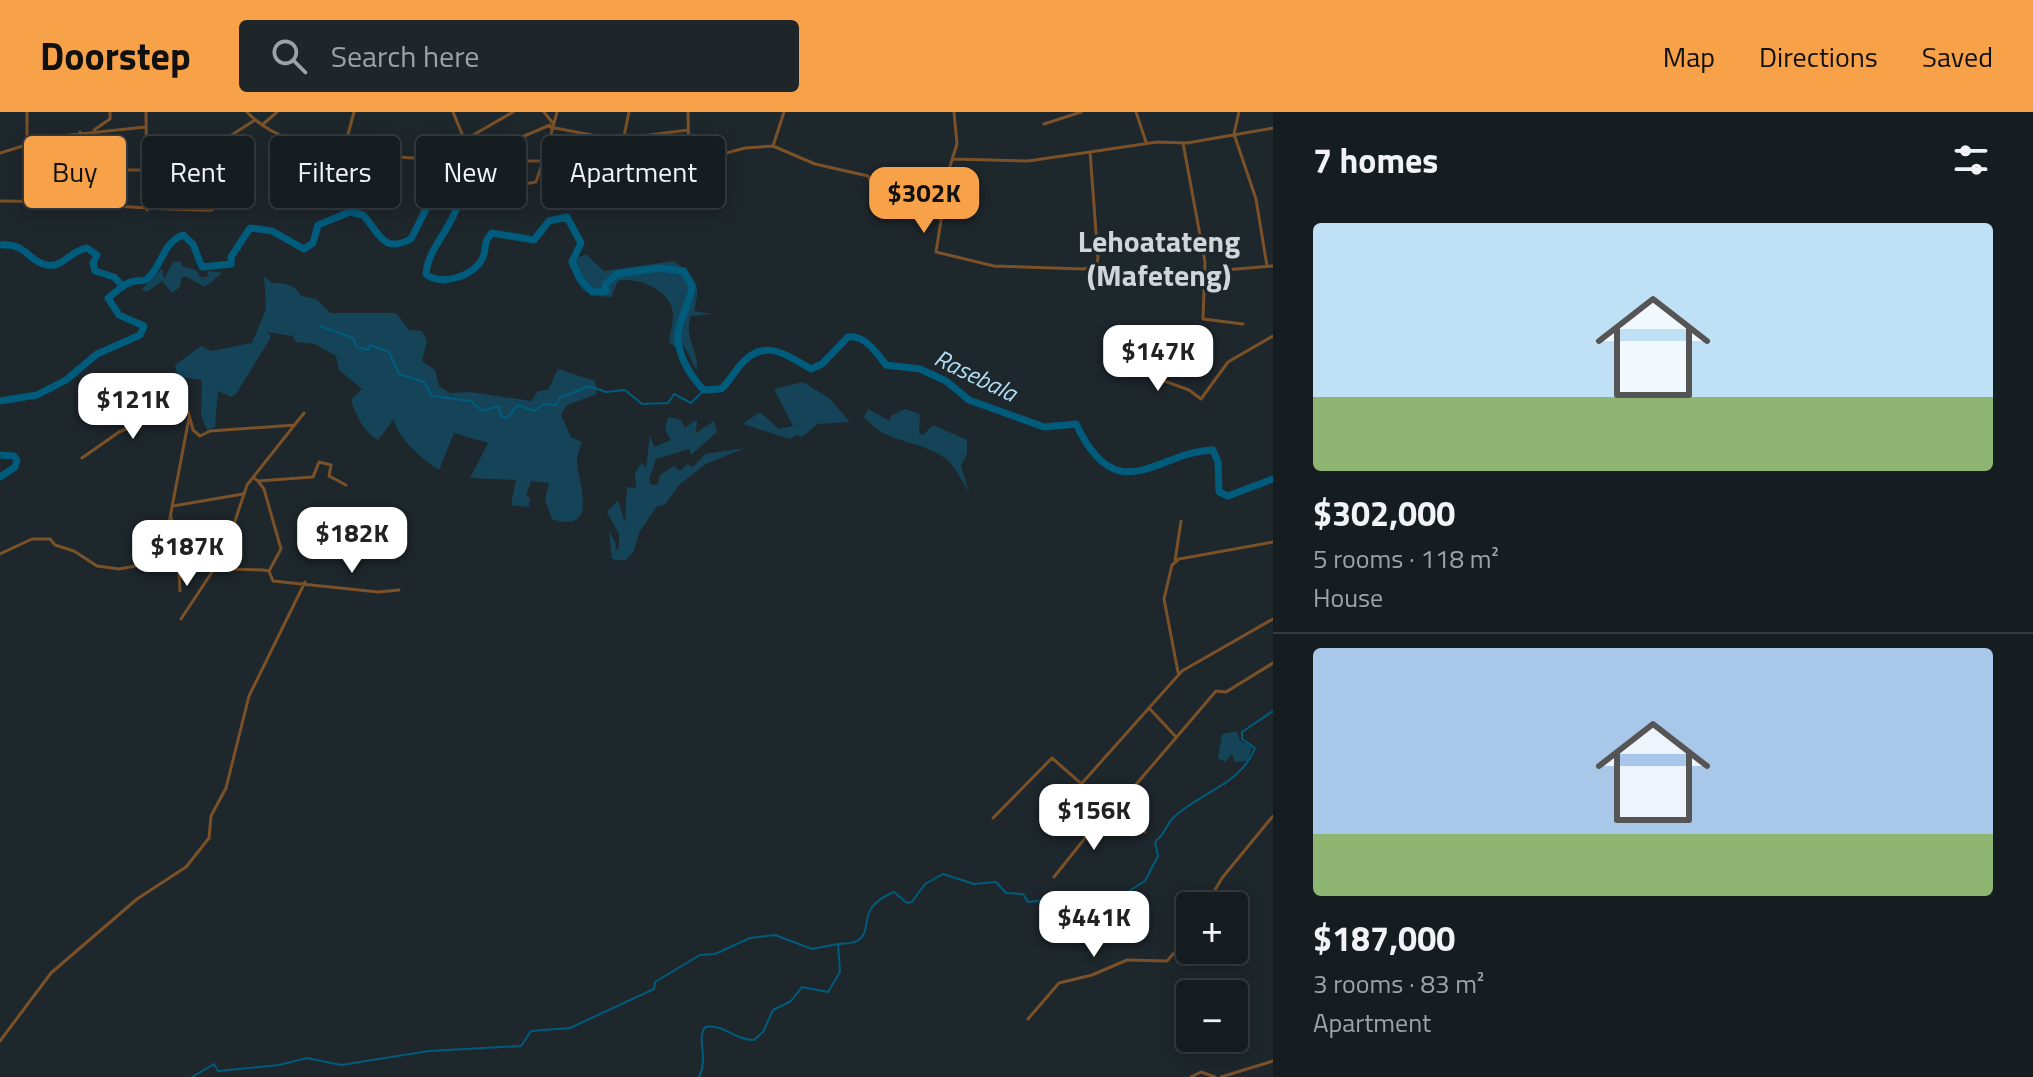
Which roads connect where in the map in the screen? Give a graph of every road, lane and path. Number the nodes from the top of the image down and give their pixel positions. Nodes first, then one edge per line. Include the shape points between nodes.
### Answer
1 (27, 112) edge
2 (110, 112) edge
3 (146, 112) edge
4 (247, 112) edge
5 (277, 112) edge
6 (354, 112) edge
7 (453, 112) edge
8 (513, 112) edge
9 (544, 112) edge
10 (557, 112) edge
11 (629, 112) edge
12 (688, 112) edge
13 (784, 112) edge
14 (954, 112) edge
15 (1081, 112) edge
16 (1136, 112) edge
17 (1239, 112) edge
18 (255, 120) junction
19 (551, 124) junction
20 (1044, 124) dead end
21 (262, 125) junction
22 (145, 127) junction
23 (1273, 128) edge
24 (94, 130) junction
25 (688, 130) junction
26 (80, 132) junction
27 (1234, 134) junction
28 (27, 136) edge
29 (57, 136) edge
30 (81, 136) edge
31 (145, 136) edge
32 (285, 136) edge
33 (348, 136) edge
34 (465, 136) edge
35 (470, 136) edge
36 (523, 136) edge
37 (549, 136) edge
38 (591, 136) edge
39 (626, 136) edge
40 (642, 136) edge
41 (1147, 143) junction
42 (1183, 143) junction
43 (24, 144) edge
44 (773, 146) junction
45 (1090, 152) junction
46 (0, 153) edge
47 (953, 159) junction
48 (542, 164) edge
49 (526, 184) edge
50 (941, 195) junction
51 (0, 201) edge
52 (24, 201) edge
53 (126, 208) edge
54 (147, 210) joint
55 (1267, 266) junction
56 (1273, 266) edge
57 (1202, 272) junction
58 (1243, 324) dead end
59 (1273, 336) edge
60 (1129, 368) dead end
61 (304, 413) dead end
62 (189, 418) junction
63 (295, 425) junction
64 (82, 458) dead end
65 (256, 479) junction
66 (346, 485) dead end
67 (244, 494) junction
68 (173, 506) junction
69 (171, 517) junction
70 (1181, 521) dead end
71 (1273, 542) edge
72 (0, 554) edge
73 (1175, 561) junction
74 (180, 568) junction
75 (214, 571) junction
76 (269, 571) junction
77 (305, 582) junction
78 (399, 590) dead end
79 (180, 591) dead end
80 (181, 619) dead end
81 (1273, 619) edge
82 (1273, 663) edge
83 (1180, 674) junction
84 (1149, 708) junction
85 (1176, 737) junction
86 (1083, 782) junction
87 (1133, 788) dead end
88 (1109, 808) junction
89 (1273, 816) edge
90 (993, 818) dead end
91 (1145, 832) dead end
92 (1054, 877) dead end
93 (1215, 892) edge
94 (1176, 951) edge
95 (1028, 1019) dead end
96 (0, 1041) edge
97 (1273, 1061) edge
98 (1191, 1077) edge
99 (1215, 1077) edge
100 (1221, 1077) edge

1 - 28 street
2 - 24 street via 110,119
3 - 22 street
4 - 18 street
5 - 21 street
6 - 33 street
7 - 34 street
8 - 35 street
9 - 19 street
10 - 19 street
11 - 39 street
12 - 25 street
13 - 44 street
14 - 47 street via 958,139
15 - 20 street
16 - 41 street
17 - 27 street
18 - 21 street
18 - 54 street via 208,150 212,210
19 - 36 street
19 - 37 street
19 - 38 street
21 - 32 street
22 - 24 street
22 - 31 street
23 - 27 street
24 - 26 street
25 - 40 street
25 - 44 street via 689,163
26 - 29 street
26 - 30 street
27 - 42 street
27 - 55 street via 1256,199
41 - 42 street
41 - 45 street
42 - 57 street via 1204,252
43 - 46 street
44 - 50 street via 827,168 868,176 879,195
45 - 47 street via 1028,161
45 - 50 street via 1098,263 1090,268 994,266 936,252
47 - 50 street
48 - 49 street via 536,182
51 - 52 street
53 - 54 street
55 - 56 street
55 - 57 street
57 - 58 street via 1205,321
59 - 60 street via 1228,362 1201,399
61 - 63 street
62 - 63 street via 200,436
62 - 64 street via 183,407 164,411 119,432
62 - 68 street
63 - 65 street
65 - 66 street via 313,477 319,462 331,465 329,476
65 - 67 street
65 - 76 street via 264,489 281,549
67 - 68 street
67 - 75 street
68 - 69 street
69 - 72 street via 165,544 131,568 97,566 50,539 32,539
69 - 74 street
70 - 73 street
71 - 73 street
73 - 83 street via 1166,577 1164,599
74 - 75 street
74 - 79 street
75 - 76 street
75 - 80 street
76 - 77 street via 273,581
77 - 78 street
77 - 96 street via 249,696 226,788 211,816 209,838 186,867 137,899 51,973
81 - 83 street
82 - 85 street via 1226,692 1216,691
83 - 84 street
84 - 85 street
84 - 86 street
85 - 87 street
86 - 88 street
86 - 90 street via 1052,758
88 - 91 street
88 - 92 street
89 - 93 street
94 - 95 street via 1167,961 1127,960 1055,985
97 - 100 street
98 - 99 street via 1201,1072

